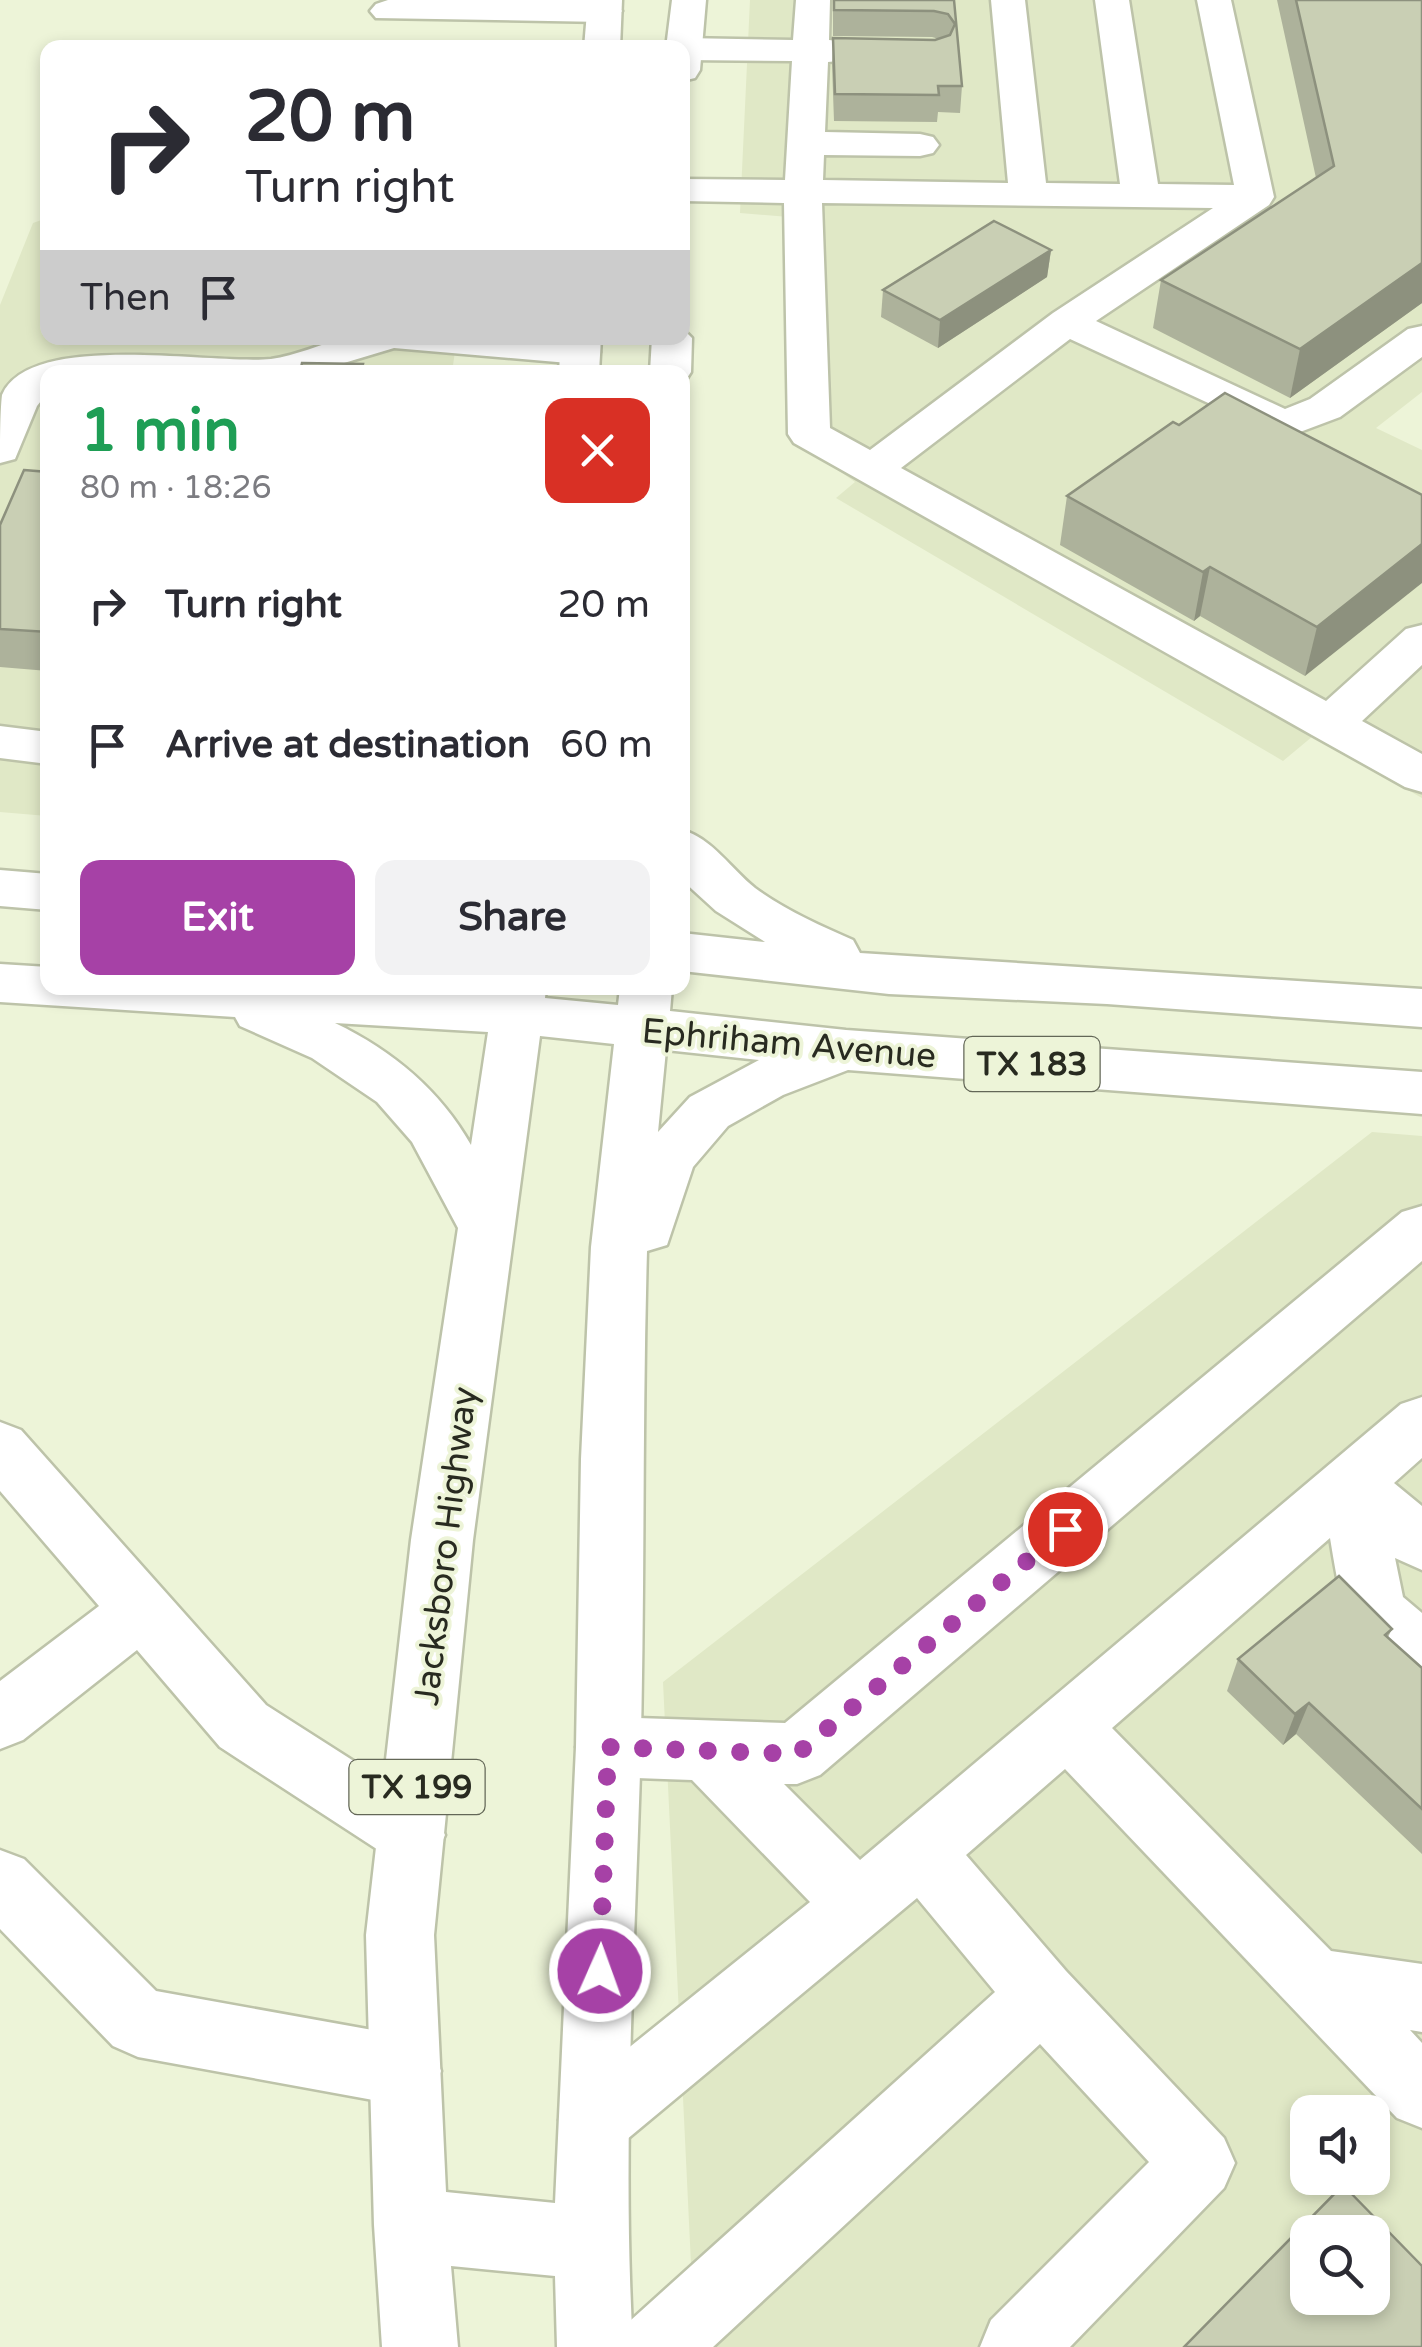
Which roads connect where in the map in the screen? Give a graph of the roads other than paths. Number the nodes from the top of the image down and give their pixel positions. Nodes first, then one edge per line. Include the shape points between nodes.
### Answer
1 (688, 0) edge
2 (813, 0) edge
3 (1008, 0) edge
4 (1112, 0) edge
5 (1214, 0) edge
6 (604, 6) edge
7 (388, 10) dead end
8 (602, 40) edge
9 (685, 40) edge
10 (810, 50) junction
11 (880, 51) edge
12 (690, 59) edge
13 (805, 144) junction
14 (920, 145) dead end
15 (690, 190) edge
16 (803, 191) junction
17 (1028, 194) junction
18 (1141, 196) junction
19 (1255, 197) junction
20 (1067, 322) junction
21 (1422, 338) edge
22 (364, 345) edge
23 (479, 345) edge
24 (580, 354) edge
25 (297, 365) edge
26 (40, 381) edge
27 (1284, 425) junction
28 (0, 450) edge
29 (1336, 453) edge
30 (872, 469) junction
31 (1422, 640) edge
32 (1328, 724) junction
33 (0, 742) edge
34 (40, 747) edge
35 (1422, 775) edge
36 (690, 856) edge
37 (0, 888) edge
38 (40, 891) edge
39 (690, 953) edge
40 (889, 975) junction
41 (0, 983) edge
42 (40, 986) edge
43 (175, 995) edge
44 (222, 998) junction
45 (518, 1001) edge
46 (1422, 1008) edge
47 (644, 1009) edge
48 (846, 1050) junction
49 (1422, 1093) edge
50 (1422, 1228) edge
51 (488, 1230) junction
52 (1422, 1422) edge
53 (0, 1448) edge
54 (611, 1459) junction
55 (1351, 1483) junction
56 (1422, 1543) edge
57 (142, 1610) junction
58 (1422, 1652) edge
59 (0, 1718) edge
60 (1067, 1726) junction
61 (608, 1747) junction
62 (707, 1751) junction
63 (412, 1835) junction
64 (921, 1852) junction
65 (0, 1882) edge
66 (858, 1905) junction
67 (1314, 1982) junction
68 (1042, 1995) junction
69 (1422, 1998) edge
70 (406, 2071) junction
71 (1422, 2094) edge
72 (595, 2120) junction
73 (411, 2225) junction
74 (590, 2242) junction
75 (420, 2347) edge
76 (595, 2347) edge
77 (658, 2347) edge
78 (1018, 2347) edge

1 - 9 main road
2 - 10 main road
3 - 17 main road
4 - 18 main road
5 - 19 main road
6 - 7 main road
6 - 8 main road
10 - 11 main road
10 - 12 main road
10 - 13 main road
13 - 14 main road
13 - 16 main road
15 - 16 main road
16 - 17 main road
16 - 30 main road via 809,434
17 - 18 main road
18 - 19 main road
19 - 20 main road
20 - 27 main road
20 - 30 main road
21 - 27 main road via 1325,408
22 - 25 main road
23 - 24 main road
26 - 28 main road via 19,398
27 - 29 main road
30 - 32 main road
31 - 32 main road
32 - 35 main road
33 - 34 main road
36 - 40 main road via 714,885 777,929
37 - 38 main road
39 - 40 main road, TX 183
40 - 46 main road, TX 183
41 - 42 main road
43 - 44 main road, TX 183
44 - 45 main road, TX 183
44 - 51 main road via 312,1034 400,1090 432,1128
45 - 47 main road, Ephriham Avenue / TX 183
45 - 51 main road, Jacksboro Highway / TX 199
47 - 48 main road, Ephriham Avenue / TX 183
47 - 54 main road via 619,1247
48 - 49 main road, Ephriham Avenue / TX 183
48 - 54 main road via 771,1075 720,1104 679,1138 663,1164 651,1200
50 - 62 main road via 797,1754
51 - 63 main road, Jacksboro Highway / TX 199 via 442,1540
52 - 55 main road
53 - 57 main road
54 - 61 main road
55 - 56 main road
55 - 58 main road via 1374,1611
55 - 60 main road
57 - 59 main road
57 - 63 main road via 243,1726
60 - 64 main road
60 - 67 main road
61 - 62 main road
61 - 72 main road
62 - 66 main road
63 - 70 main road, Jacksboro Highway / TX 199 via 400,1935
64 - 66 main road
64 - 68 main road
65 - 70 main road via 138,2022
66 - 72 main road
67 - 69 main road
67 - 71 main road
68 - 77 main road
68 - 78 main road via 1199,2163
70 - 73 main road, Jacksboro Highway / TX 199
72 - 74 main road
73 - 74 main road
73 - 75 main road, Jacksboro Highway / TX 199
74 - 76 main road

